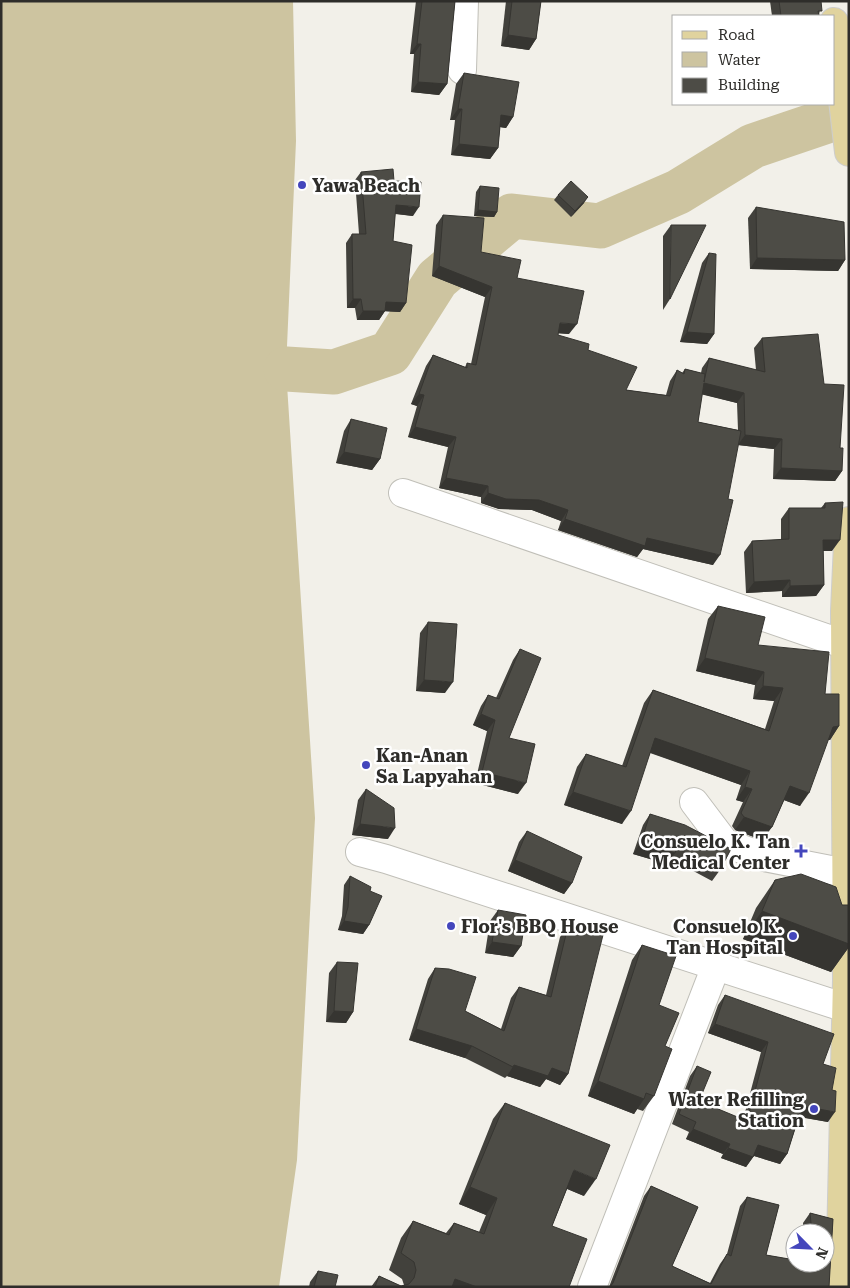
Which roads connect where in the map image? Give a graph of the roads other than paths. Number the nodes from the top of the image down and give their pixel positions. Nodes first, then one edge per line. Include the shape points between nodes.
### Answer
1 (464, 1) edge
2 (830, 1) edge
3 (833, 15) edge
4 (835, 31) edge
5 (462, 70) dead end
6 (849, 152) edge
7 (403, 493) dead end
8 (849, 521) edge
9 (847, 646) edge
10 (694, 802) dead end
11 (360, 852) dead end
12 (846, 873) junction
13 (716, 966) junction
14 (847, 1009) edge
15 (592, 1287) edge
16 (840, 1287) edge

1 - 5 street
2 - 3 main road
4 - 6 main road
7 - 9 street
8 - 9 main road
9 - 12 main road
10 - 12 street via 724,843 764,857
11 - 13 street
12 - 14 main road
13 - 14 street
13 - 15 street
14 - 16 main road

